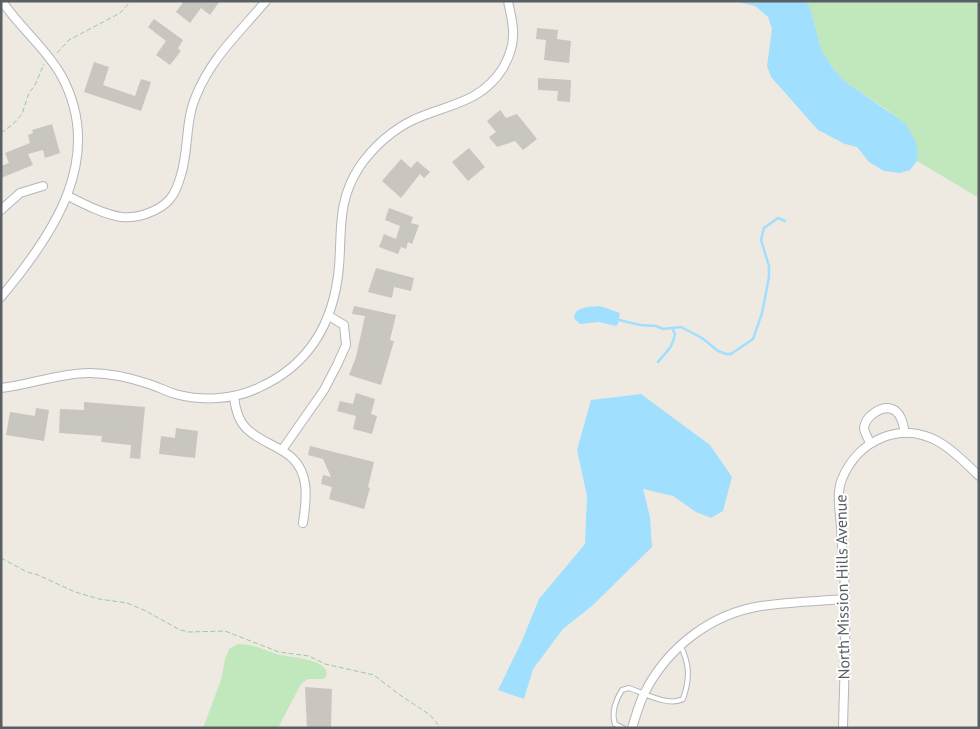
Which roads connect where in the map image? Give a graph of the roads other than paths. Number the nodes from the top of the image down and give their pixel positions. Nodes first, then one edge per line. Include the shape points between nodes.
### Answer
1 (2, 1) edge
2 (266, 1) edge
3 (508, 1) edge
4 (43, 186) dead end
5 (68, 196) junction
6 (1, 210) edge
7 (1, 297) edge
8 (328, 316) junction
9 (1, 388) edge
10 (234, 396) junction
11 (905, 433) junction
12 (870, 443) junction
13 (282, 450) junction
14 (979, 476) edge
15 (303, 523) dead end
16 (845, 599) junction
17 (680, 645) junction
18 (644, 693) junction
19 (623, 728) edge
20 (632, 728) edge
21 (843, 728) edge

1 - 5 street via 60,74 72,100 78,129 77,160
2 - 5 street via 208,70 195,97 182,174 170,199 142,215 122,217
3 - 8 street via 513,35 508,60 496,79 479,94 415,119 390,134 375,147 360,168 343,207 339,267
4 - 6 street via 20,193
5 - 7 street via 40,247
8 - 10 street via 324,328 293,367 256,389
8 - 13 street via 344,325 346,345 324,390
9 - 10 street via 89,373 118,376 174,394
10 - 13 street via 239,419 246,428
11 - 12 street, North Mission Hills Avenue via 885,436
11 - 12 street via 899,415 892,409 883,409 866,420 864,428
11 - 14 street via 939,442
12 - 16 street, North Mission Hills Avenue via 854,458 842,479 839,497
13 - 15 street via 300,469 305,482 307,498
16 - 17 street via 760,606 728,615 698,630
16 - 21 street, North Mission Hills Avenue
17 - 18 street via 660,667
17 - 18 lane via 688,664 683,699 670,702
18 - 19 lane via 629,688 618,696 612,717 615,724
18 - 20 street

